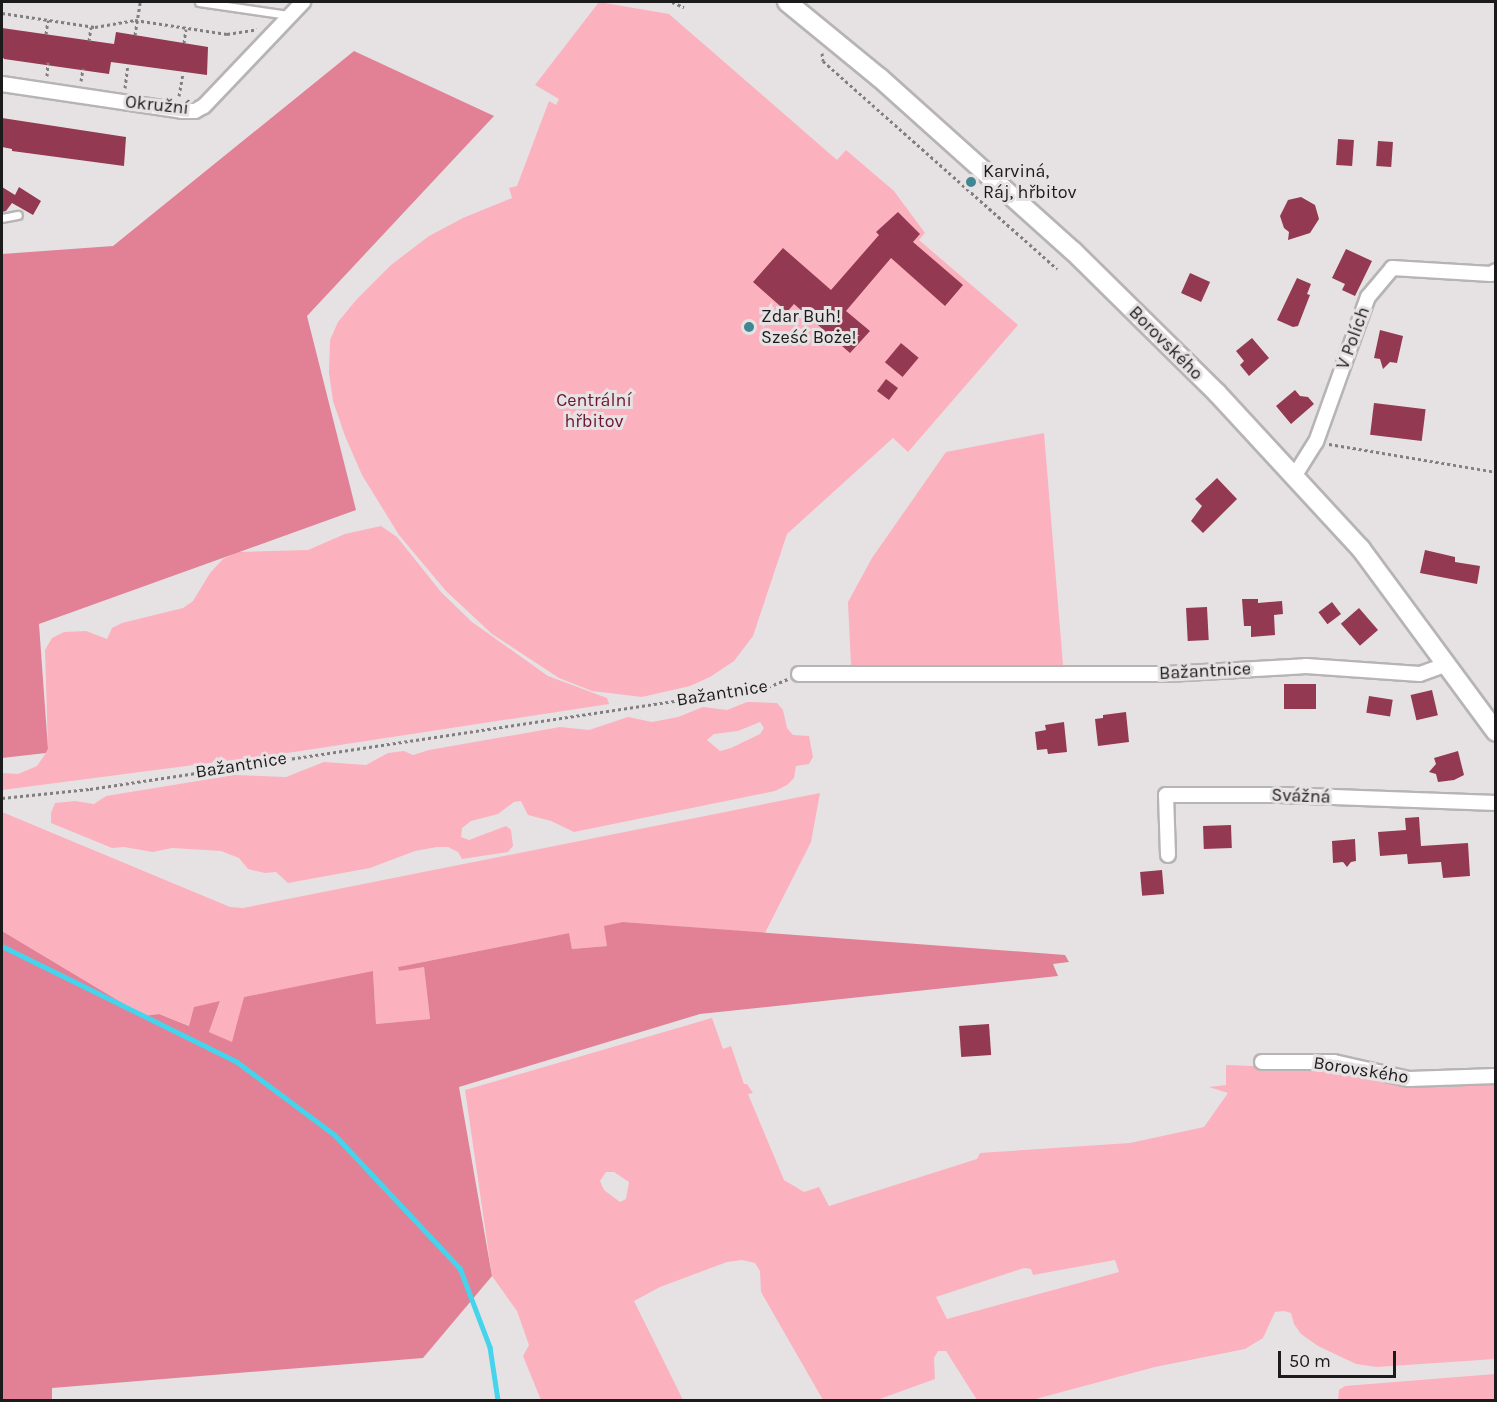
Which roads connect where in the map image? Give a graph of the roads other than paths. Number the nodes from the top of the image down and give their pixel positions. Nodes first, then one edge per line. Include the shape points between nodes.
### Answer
1 (199, 2) edge
2 (303, 2) edge
3 (788, 2) edge
4 (290, 16) junction
5 (2, 84) edge
6 (18, 215) dead end
7 (2, 218) edge
8 (1496, 271) edge
9 (1295, 475) junction
10 (1445, 665) junction
11 (799, 674) road end
12 (1496, 732) edge
13 (1496, 803) edge
14 (1168, 855) dead end
15 (1262, 1062) dead end
16 (1496, 1076) edge

1 - 4 lane
2 - 4 street, Okružní
3 - 9 main road, Borovského via 880,78 1073,251
4 - 5 street, Okružní via 195,111
6 - 7 lane
8 - 9 street, V Polích via 1392,268 1368,297 1316,442
9 - 10 main road, Borovského via 1361,549
10 - 11 street, Bažantnice via 1420,674 1306,666 1167,674
10 - 12 main road, Borovského
13 - 14 street, Svážná via 1166,795
15 - 16 street, Borovského via 1334,1062 1409,1079

